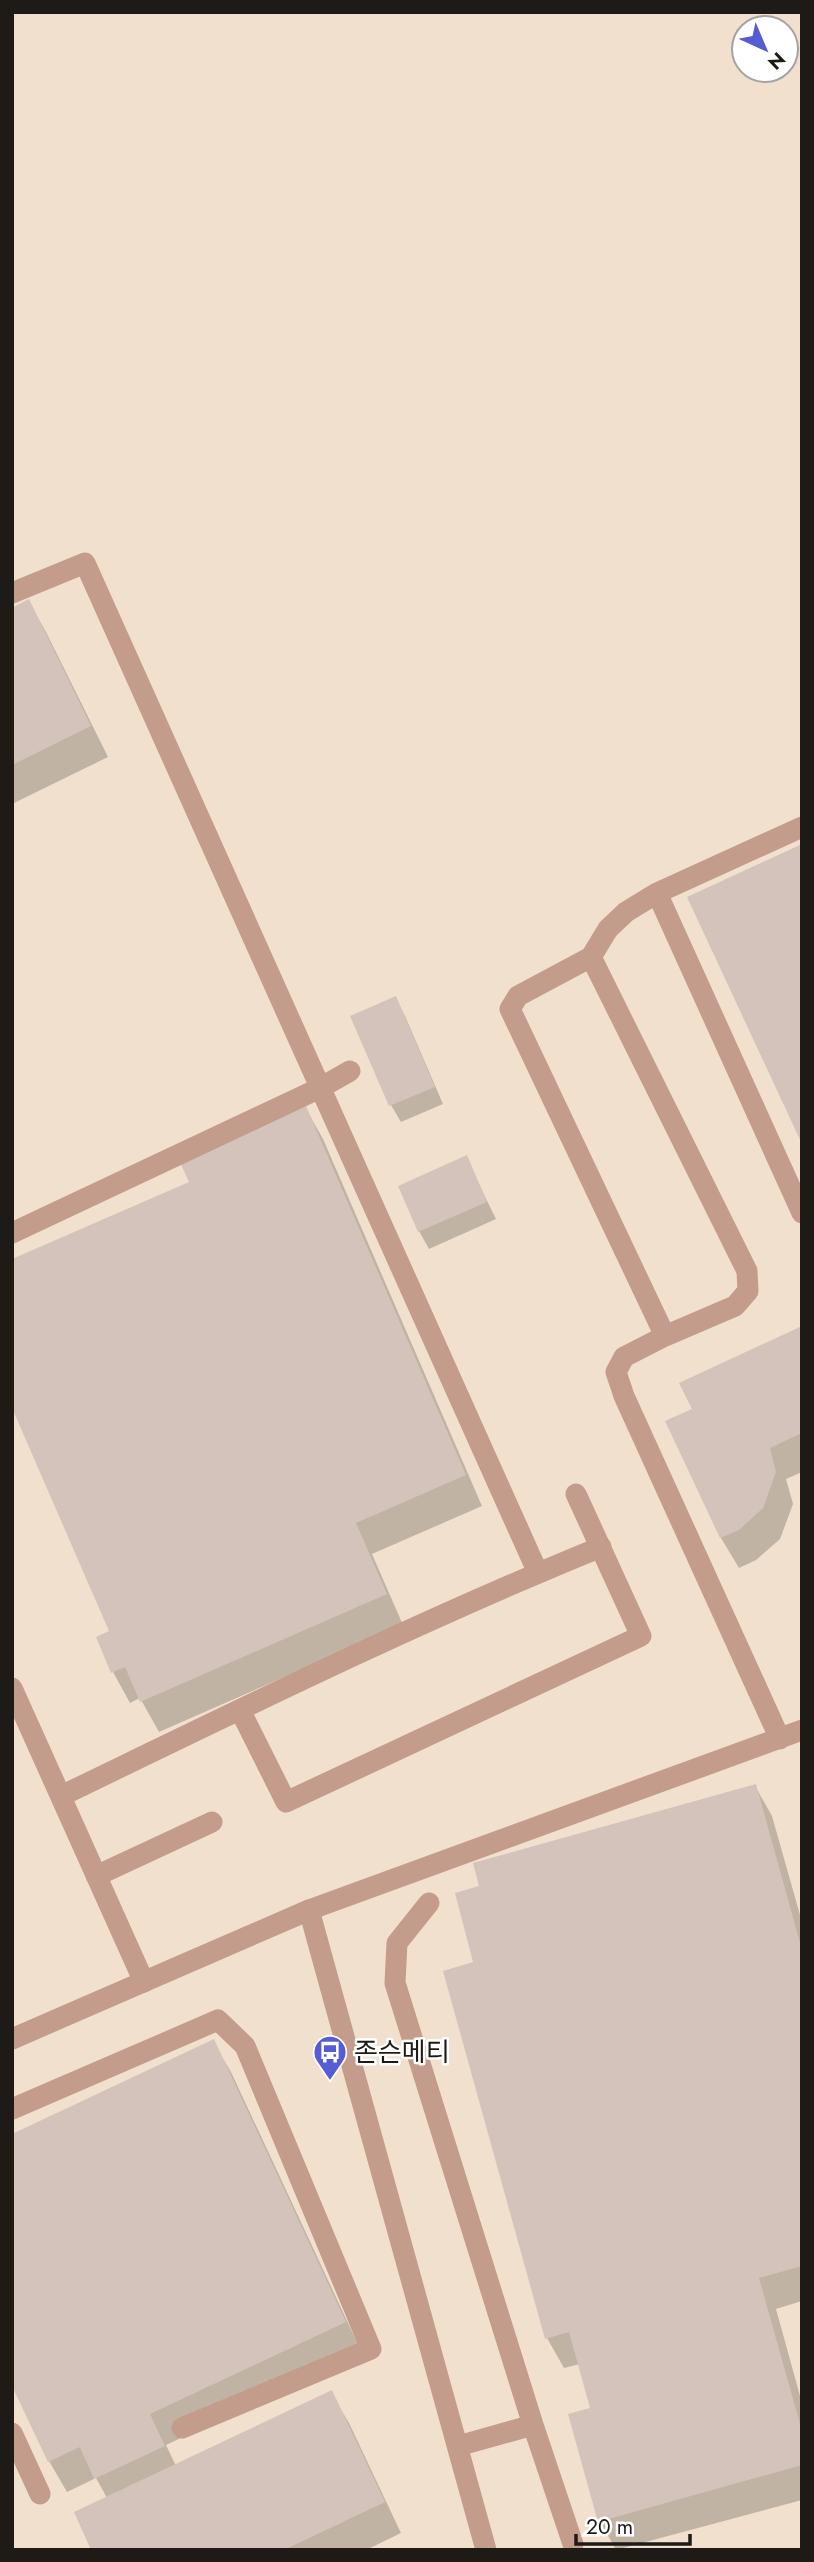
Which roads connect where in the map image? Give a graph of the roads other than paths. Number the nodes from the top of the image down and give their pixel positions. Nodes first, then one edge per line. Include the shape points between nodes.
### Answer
1 (12, 593) edge
2 (802, 827) edge
3 (657, 893) junction
4 (591, 957) junction
5 (351, 1071) dead end
6 (320, 1088) junction
7 (802, 1213) edge
8 (12, 1233) edge
9 (665, 1336) junction
10 (576, 1494) dead end
11 (601, 1547) junction
12 (538, 1573) junction
13 (12, 1688) edge
14 (240, 1710) junction
15 (802, 1730) edge
16 (780, 1739) junction
17 (61, 1796) junction
18 (212, 1822) dead end
19 (96, 1876) junction
20 (429, 1903) dead end
21 (309, 1910) junction
22 (144, 1982) junction
23 (12, 2039) edge
24 (12, 2109) edge
25 (533, 2425) junction
26 (182, 2428) dead end
27 (12, 2433) edge
28 (458, 2446) junction
29 (40, 2494) dead end
30 (573, 2544) dead end
31 (486, 2550) edge

1 - 6 street via 85,563
2 - 3 street
3 - 4 street via 608,929
3 - 7 street
4 - 9 street via 518,996 509,1009
4 - 9 street via 747,1271 748,1292 735,1306
5 - 6 street
6 - 8 street
6 - 12 street
9 - 16 street via 624,1357 616,1372
10 - 11 street
11 - 12 street
11 - 14 street via 641,1636 286,1802
12 - 14 street
13 - 17 street
14 - 17 street
15 - 16 street
16 - 21 street
17 - 19 street
18 - 19 street
19 - 22 street
20 - 25 street via 397,1943 395,1983
21 - 22 street
21 - 28 street
22 - 23 street
24 - 26 street via 218,2020 246,2046 371,2348
25 - 28 street
25 - 30 street
27 - 29 street
28 - 31 street

